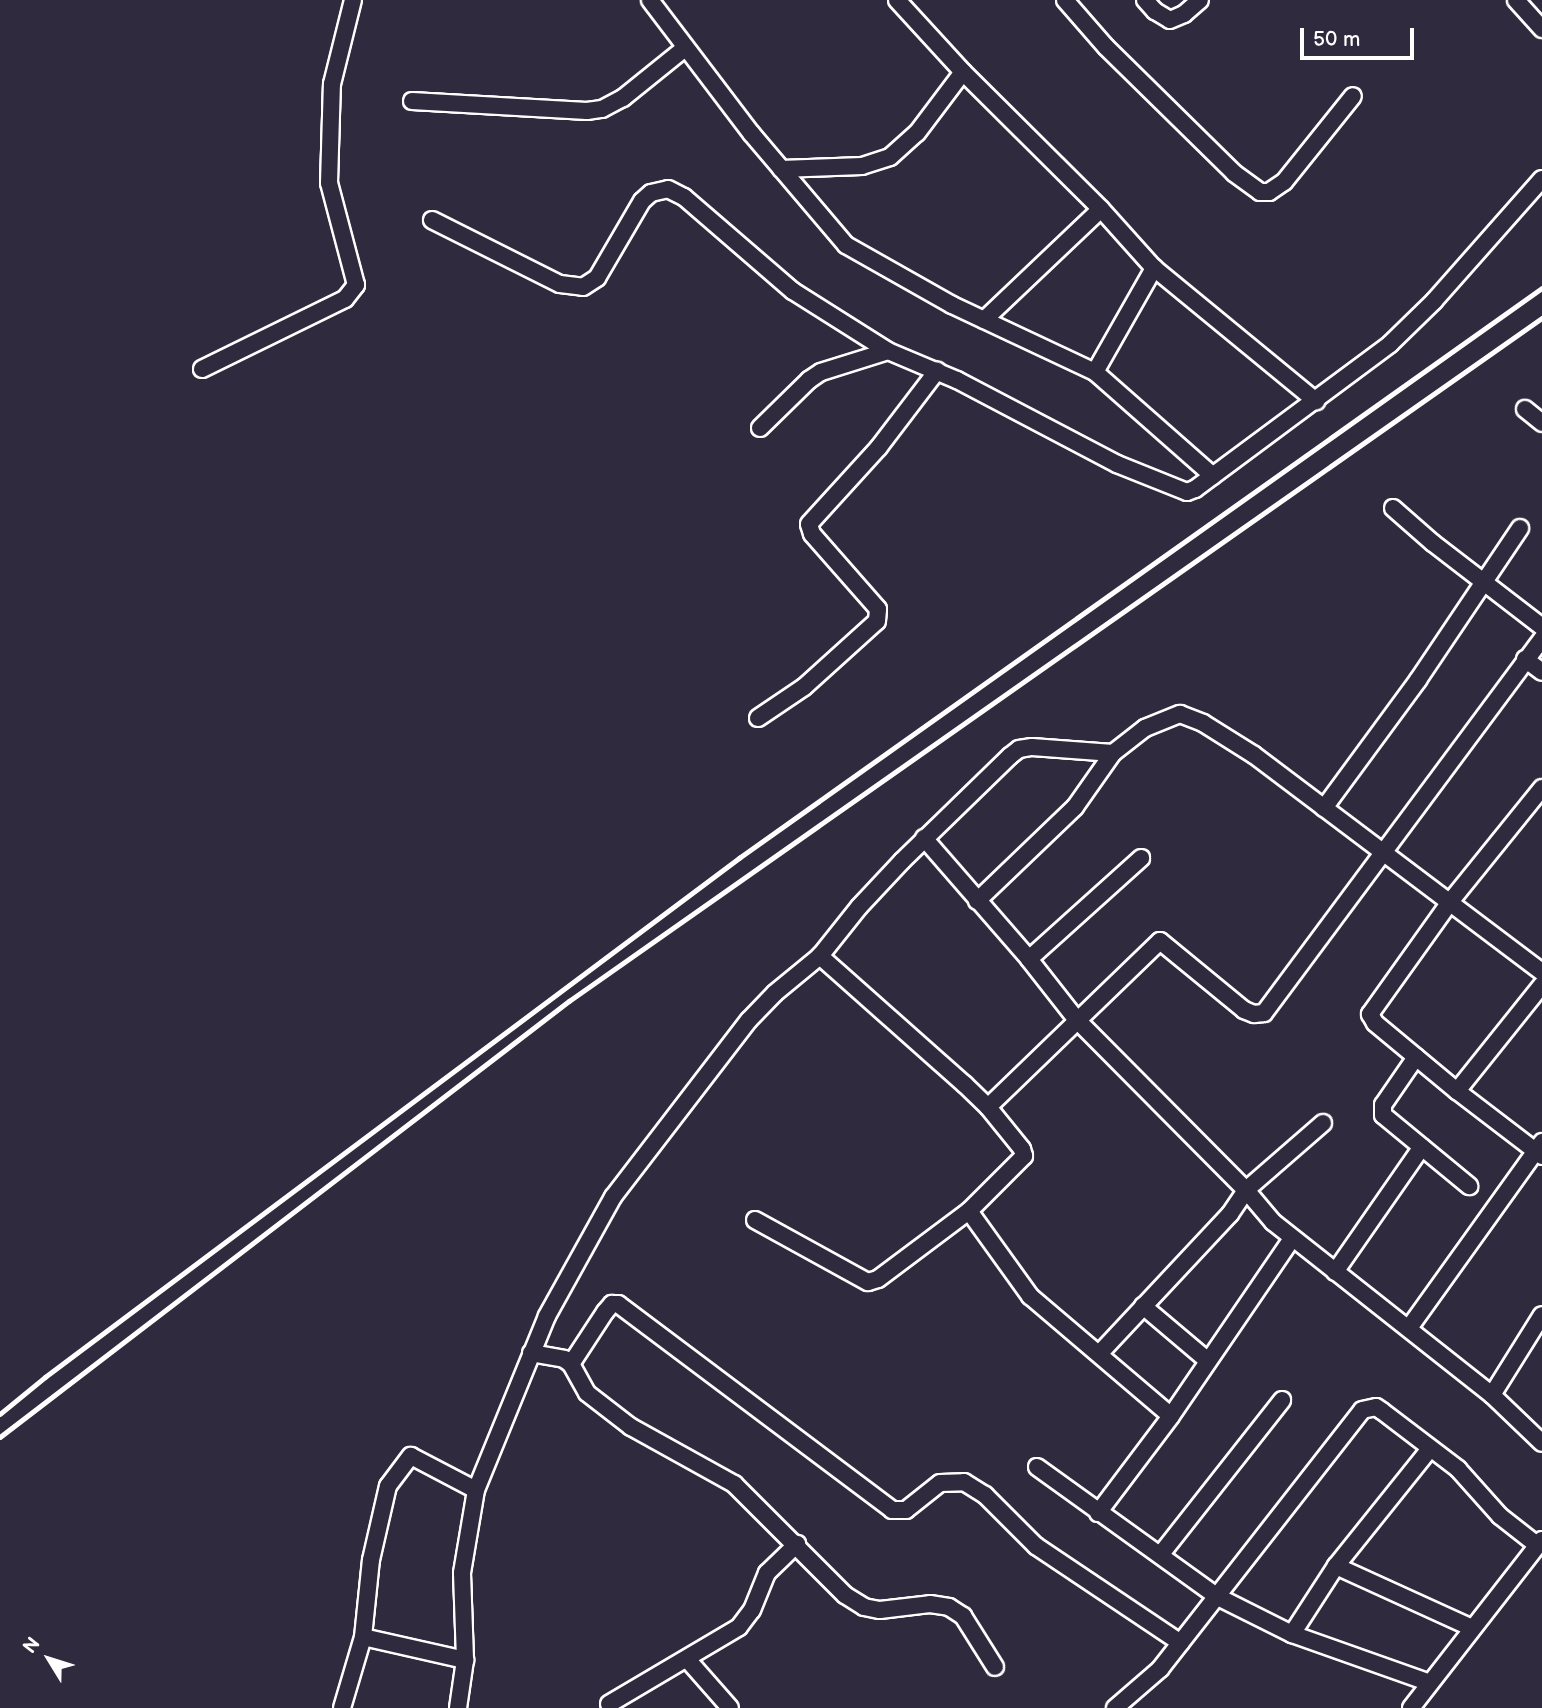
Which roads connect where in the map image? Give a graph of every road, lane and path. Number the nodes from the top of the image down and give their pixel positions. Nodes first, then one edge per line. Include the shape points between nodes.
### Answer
1 (353, 0) edge
2 (649, 0) edge
3 (897, 0) edge
4 (1065, 0) edge
5 (1145, 0) edge
6 (1200, 0) edge
7 (1516, 0) edge
8 (1542, 29) edge
9 (685, 48) junction
10 (963, 72) junction
11 (1353, 96) dead end
12 (412, 101) dead end
13 (781, 169) junction
14 (1542, 179) edge
15 (1101, 209) junction
16 (432, 220) dead end
17 (1154, 268) junction
18 (984, 320) junction
19 (888, 351) junction
20 (202, 369) dead end
21 (937, 371) junction
22 (1095, 372) junction
23 (1316, 401) junction
24 (1525, 409) dead end
25 (1542, 423) edge
26 (760, 428) dead end
27 (1213, 476) junction
28 (1393, 508) dead end
29 (1520, 528) dead end
30 (1482, 583) junction
31 (1542, 627) edge
32 (1542, 638) edge
33 (1525, 659) junction
34 (1542, 672) edge
35 (758, 718) dead end
36 (1113, 753) junction
37 (1542, 788) edge
38 (1324, 808) junction
39 (924, 838) junction
40 (1381, 852) junction
41 (1141, 858) dead end
42 (977, 901) junction
43 (1450, 902) junction
44 (820, 956) junction
45 (1029, 959) junction
46 (1542, 972) edge
47 (1542, 985) edge
48 (1076, 1019) junction
49 (1416, 1057) junction
50 (1457, 1091) junction
51 (988, 1107) junction
52 (1323, 1123) dead end
53 (1422, 1147) junction
54 (1540, 1150) edge
55 (1469, 1186) dead end
56 (1246, 1190) junction
57 (969, 1211) junction
58 (755, 1220) dead end
59 (1291, 1240) junction
60 (1335, 1272) junction
61 (1143, 1306) junction
62 (1541, 1316) edge
63 (1409, 1328) junction
64 (531, 1353) junction
65 (1098, 1354) junction
66 (1208, 1361) junction
67 (571, 1364) junction
68 (1492, 1395) junction
69 (1282, 1400) dead end
70 (1171, 1416) junction
71 (1542, 1443) edge
72 (1429, 1450) junction
73 (1037, 1466) dead end
74 (476, 1489) junction
75 (1098, 1513) junction
76 (1540, 1543) edge
77 (797, 1544) junction
78 (1161, 1554) junction
79 (1336, 1566) junction
80 (1218, 1597) junction
81 (1472, 1628) junction
82 (1292, 1634) junction
83 (363, 1637) junction
84 (1181, 1643) junction
85 (687, 1659) junction
86 (465, 1660) junction
87 (995, 1667) dead end
88 (1430, 1684) junction
89 (609, 1704) dead end
90 (1123, 1706) edge
91 (342, 1708) edge
92 (458, 1708) edge
93 (730, 1708) edge
94 (1411, 1708) edge

1 - 20 street via 332,84 329,183 356,285 345,299
2 - 9 street
3 - 10 street
4 - 11 street via 1106,47 1234,173 1260,192 1269,192 1284,181
5 - 6 street via 1170,20
7 - 8 street
9 - 12 street via 623,98 587,111
9 - 13 street
10 - 13 street via 917,133 890,157 862,166
10 - 15 street
13 - 18 street via 846,245
14 - 23 street via 1416,318 1369,362
15 - 17 street
15 - 18 street
16 - 19 street via 560,284 583,287 597,278 642,201 668,189 684,197 793,291
17 - 22 street
17 - 23 street
18 - 22 street
19 - 21 street
19 - 26 street via 821,372
21 - 27 street via 1117,464 1178,490 1195,489
21 - 35 street via 879,446 809,524 818,542 874,603 877,621 804,687
22 - 27 street
23 - 27 street
24 - 25 street
28 - 30 street
29 - 30 street
30 - 31 street
30 - 38 street
32 - 33 street
33 - 34 street
33 - 40 street
36 - 38 street via 1145,728 1173,715 1186,716 1254,755
36 - 39 street via 1019,749
36 - 42 street via 1075,807
37 - 43 street
38 - 40 street
39 - 42 street
39 - 44 street
40 - 43 street
40 - 48 street via 1263,1014 1244,1010 1161,940
41 - 45 street
42 - 45 street
43 - 46 street
43 - 49 street via 1370,1014
44 - 51 street
44 - 64 street via 749,1020 629,1174 575,1262
45 - 48 street
47 - 50 street
48 - 51 street
48 - 56 street
49 - 50 street
49 - 53 street via 1382,1111
50 - 54 street
51 - 57 street via 1024,1156
52 - 56 street
53 - 55 street
53 - 60 street
54 - 63 street
56 - 59 street
56 - 61 street via 1230,1214
57 - 58 street via 868,1282
57 - 65 street via 1030,1296
59 - 60 street
59 - 66 street
60 - 63 street
61 - 65 street
61 - 66 street
62 - 68 street
63 - 68 street
64 - 67 street
64 - 74 street
65 - 70 street
66 - 70 street
67 - 77 street via 581,1386 599,1403 653,1441 734,1484
67 - 84 street via 605,1312 618,1304 891,1510 906,1510 940,1483 964,1482 985,1496 1035,1546
68 - 71 street
69 - 78 street
70 - 75 street
72 - 76 street via 1458,1469 1500,1516
72 - 79 street
72 - 80 street via 1376,1407 1362,1410
73 - 75 street
74 - 83 street via 411,1456 388,1486 371,1560
74 - 86 street via 462,1573
75 - 78 street
76 - 81 street
77 - 85 street via 767,1573 752,1610 739,1627
77 - 87 street via 845,1595 864,1607 949,1607 963,1616
78 - 80 street
79 - 81 street
79 - 82 street
80 - 82 street
80 - 84 street
81 - 88 street
82 - 88 street
83 - 86 street
83 - 91 street
84 - 90 street
85 - 89 street
85 - 93 street
86 - 92 street
88 - 94 street

